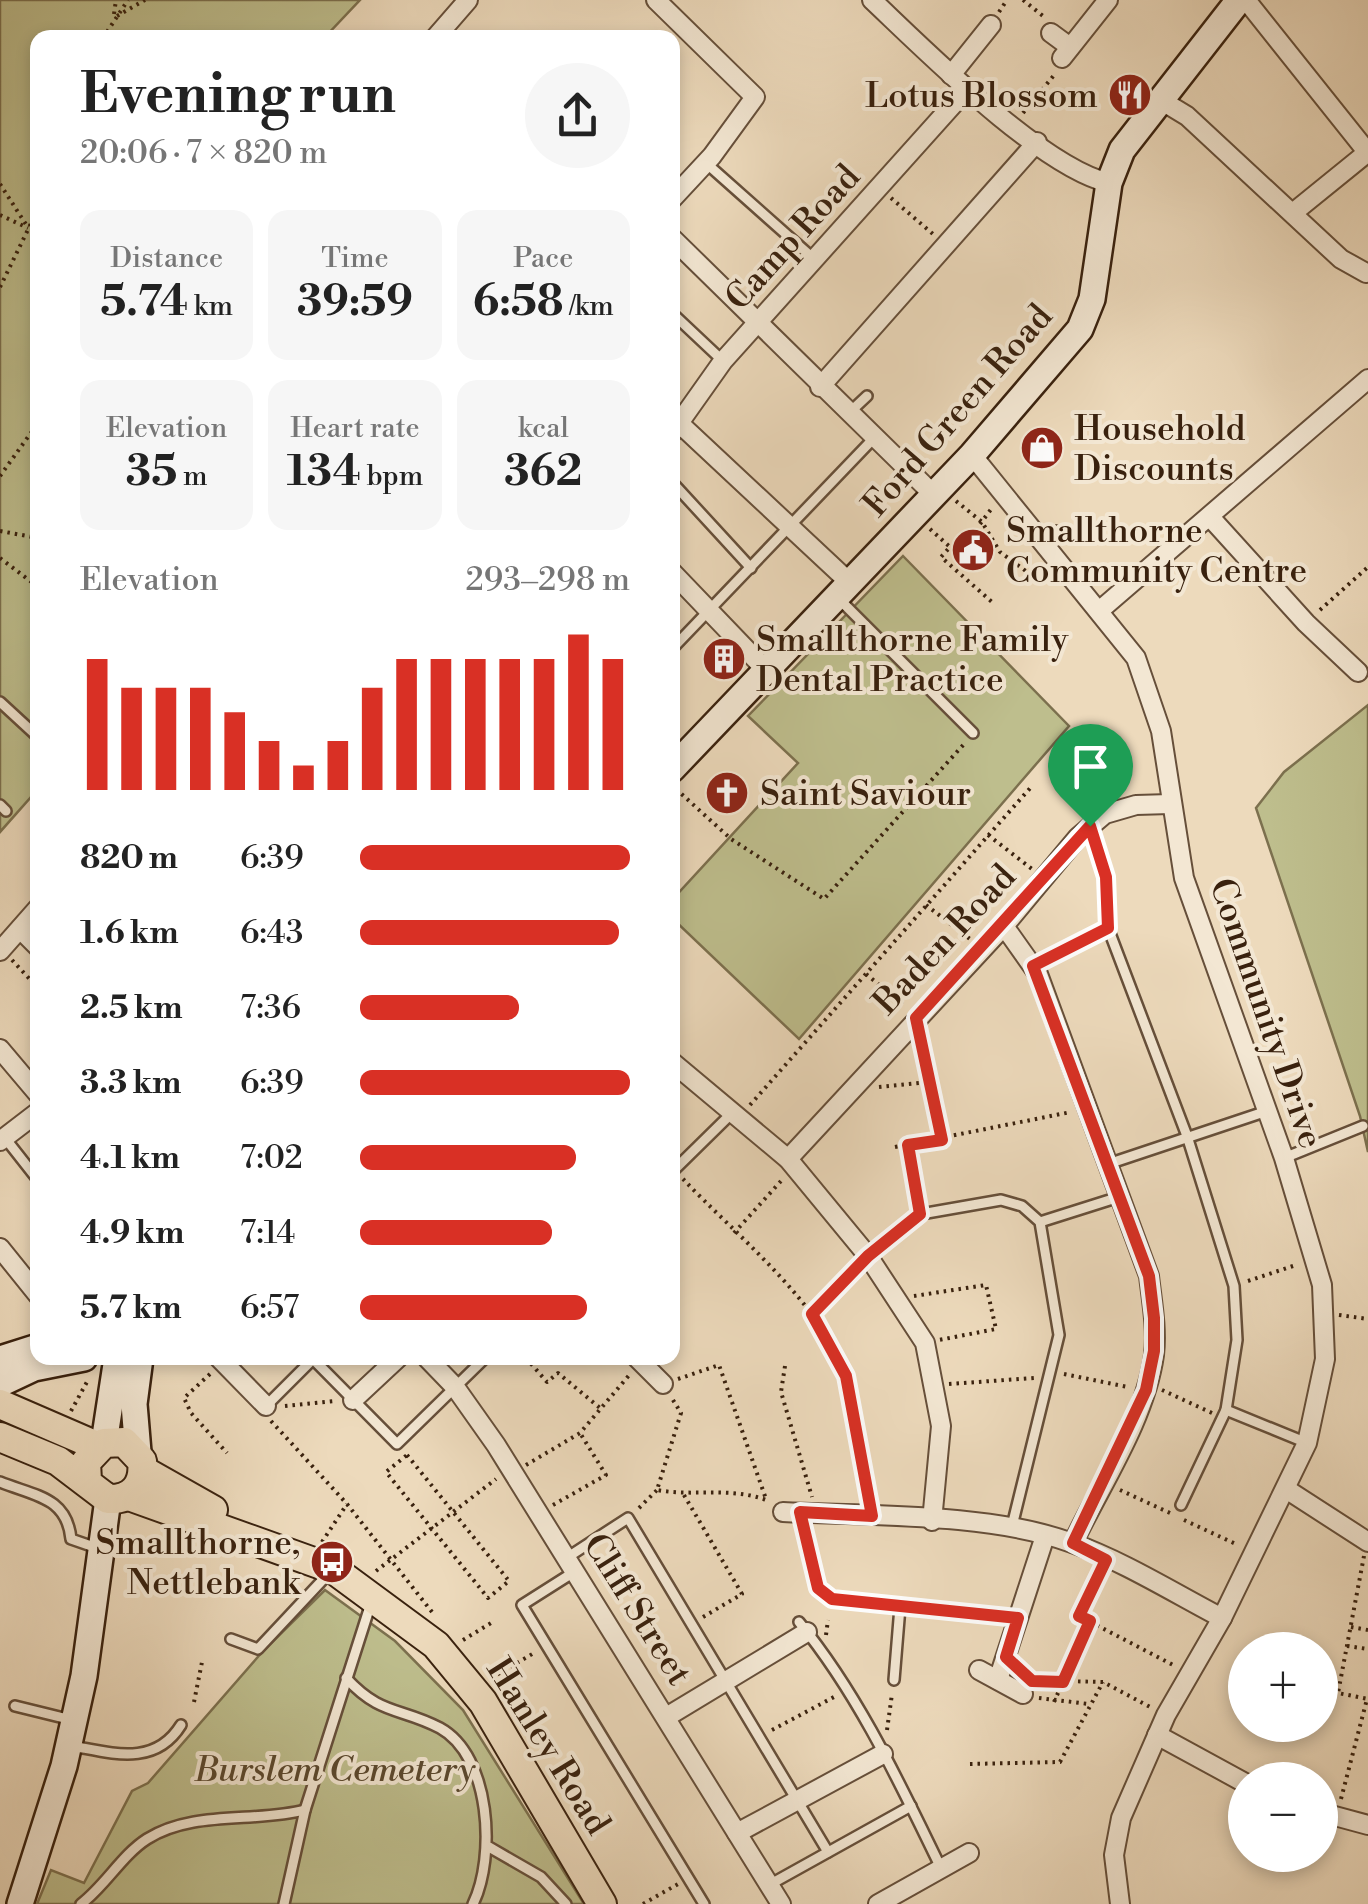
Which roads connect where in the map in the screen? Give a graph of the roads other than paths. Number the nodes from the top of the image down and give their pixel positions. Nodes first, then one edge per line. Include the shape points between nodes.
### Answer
1 (468, 0) edge
2 (656, 0) edge
3 (872, 0) edge
4 (1108, 0) edge
5 (1243, 0) edge
6 (991, 25) dead end
7 (442, 30) edge
8 (1051, 33) road end
9 (951, 75) junction
10 (966, 89) junction
11 (1159, 99) junction
12 (1037, 142) junction
13 (1368, 152) edge
14 (706, 163) junction
15 (1109, 183) junction
16 (680, 191) edge
17 (1294, 212) junction
18 (680, 246) edge
19 (814, 258) junction
20 (1367, 274) edge
21 (680, 321) edge
22 (758, 324) junction
23 (723, 361) junction
24 (1366, 386) edge
25 (820, 387) junction
26 (867, 396) dead end
27 (850, 412) junction
28 (680, 423) edge
29 (680, 432) edge
30 (875, 437) junction
31 (972, 455) junction
32 (680, 491) edge
33 (944, 498) junction
34 (1210, 518) junction
35 (789, 526) junction
36 (751, 568) junction
37 (680, 580) edge
38 (842, 588) junction
39 (1099, 610) junction
40 (711, 612) junction
41 (680, 641) edge
42 (765, 670) junction
43 (1358, 672) dead end
44 (2, 709) edge
45 (30, 731) edge
46 (973, 734) road end
47 (680, 760) edge
48 (1170, 804) junction
49 (30, 917) edge
50 (1004, 926) junction
51 (1108, 928) road end
52 (20, 929) junction
53 (30, 939) edge
54 (1, 950) edge
55 (0, 1049) edge
56 (680, 1071) edge
57 (30, 1085) edge
58 (1268, 1110) junction
59 (734, 1117) junction
60 (30, 1118) edge
61 (1364, 1126) dead end
62 (1187, 1136) junction
63 (2, 1137) edge
64 (1284, 1158) junction
65 (791, 1162) junction
66 (1108, 1164) junction
67 (680, 1166) edge
68 (30, 1170) edge
69 (1121, 1196) junction
70 (1040, 1222) junction
71 (0, 1248) edge
72 (868, 1256) junction
73 (30, 1285) edge
74 (30, 1350) edge
75 (0, 1359) edge
76 (49, 1365) edge
77 (139, 1365) edge
78 (229, 1365) edge
79 (308, 1365) edge
80 (320, 1365) edge
81 (389, 1365) edge
82 (434, 1365) edge
83 (478, 1365) edge
84 (644, 1365) edge
85 (116, 1368) edge
86 (0, 1384) edge
87 (663, 1384) road end
88 (455, 1386) junction
89 (349, 1396) junction
90 (0, 1404) edge
91 (269, 1414) joint
92 (1224, 1414) junction
93 (0, 1437) edge
94 (1307, 1443) junction
95 (100, 1444) junction
96 (141, 1461) junction
97 (0, 1482) edge
98 (1286, 1489) junction
99 (108, 1492) junction
100 (1181, 1505) dead end
101 (800, 1513) joint
102 (932, 1520) junction
103 (1012, 1529) junction
104 (1045, 1536) junction
105 (1367, 1542) edge
106 (1073, 1543) junction
107 (270, 1544) junction
108 (100, 1548) junction
109 (322, 1564) junction
110 (572, 1564) junction
111 (365, 1591) junction
112 (900, 1607) junction
113 (1018, 1618) junction
114 (1222, 1618) junction
115 (803, 1627) joint
116 (231, 1639) dead end
117 (978, 1670) dead end
118 (346, 1678) junction
119 (894, 1680) road end
120 (998, 1680) junction
121 (725, 1681) junction
122 (1023, 1694) road end
123 (15, 1706) dead end
124 (668, 1716) junction
125 (181, 1725) dead end
126 (72, 1733) junction
127 (1157, 1735) junction
128 (884, 1754) junction
129 (1228, 1773) edge
130 (799, 1800) junction
131 (911, 1806) junction
132 (305, 1810) junction
133 (1338, 1818) edge
134 (1368, 1825) edge
135 (736, 1833) junction
136 (489, 1847) junction
137 (828, 1852) junction
138 (969, 1853) dead end
139 (941, 1868) junction
140 (769, 1885) junction
141 (882, 1903) edge
142 (20, 1904) edge
143 (80, 1904) edge
144 (284, 1904) edge
145 (473, 1904) edge
146 (566, 1904) edge
147 (602, 1904) edge
148 (704, 1904) edge
149 (781, 1904) edge
150 (1120, 1904) edge

1 - 7 street
2 - 14 street via 755,97
3 - 9 street
4 - 8 street via 1066,53
5 - 11 main road, Ford Green Road
5 - 13 street
6 - 9 street
9 - 10 street
10 - 12 street
10 - 19 street, Camp Road
11 - 15 main road, Ford Green Road via 1122,150
11 - 17 street via 1188,116
12 - 15 street via 1083,177
12 - 25 street
13 - 17 street
14 - 16 street
14 - 19 lane
15 - 31 main road, Ford Green Road via 1092,299 1080,330
17 - 20 street
18 - 22 street
19 - 22 street, Camp Road
21 - 23 lane
22 - 23 street, Camp Road
22 - 25 street
23 - 28 street, Camp Road
24 - 34 street
25 - 27 street
26 - 27 lane
27 - 30 street
29 - 35 street
30 - 33 street
30 - 35 lane
31 - 33 main road, Ford Green Road
31 - 39 street, Community Drive via 988,479 1051,537
32 - 36 lane
33 - 38 main road, Ford Green Road via 915,516
34 - 39 street
34 - 43 street
35 - 36 lane
35 - 38 street
36 - 40 lane
37 - 40 street
38 - 42 main road, Ford Green Road
38 - 46 lane
39 - 48 street, Community Drive via 1136,658 1161,731
40 - 41 lane
40 - 42 street
42 - 47 main road, Ford Green Road
44 - 45 lane
48 - 50 street, Baden Road via 1105,814
48 - 58 street, Community Drive via 1184,878
49 - 52 street
50 - 65 street, Baden Road
50 - 66 street via 1033,966
51 - 62 lane
52 - 53 street
52 - 54 street
55 - 57 street
56 - 59 street
58 - 62 lane
58 - 64 street, Community Drive
59 - 65 street
59 - 67 lane
60 - 63 street
61 - 64 lane
62 - 66 lane
62 - 92 lane via 1234,1286 1238,1340
63 - 68 lane
64 - 94 street, Community Drive via 1317,1258 1324,1314 1326,1359
65 - 72 street
66 - 69 street
69 - 70 lane
69 - 106 street via 1149,1276 1154,1351 1147,1387
70 - 72 lane via 1022,1206 1001,1200 920,1214
70 - 103 lane via 1060,1334
71 - 73 street
72 - 102 street via 925,1343 941,1426
74 - 75 main road
76 - 86 main road
77 - 96 main road via 134,1404
78 - 91 street
79 - 91 lane
80 - 89 lane
81 - 89 street
82 - 88 street, Cliff Street
83 - 88 lane
84 - 87 street
85 - 95 main road
88 - 89 lane via 398,1444
88 - 110 street, Cliff Street
90 - 95 main road
92 - 94 lane
92 - 100 lane
93 - 99 main road, Hanley Road
94 - 98 street, Community Drive
95 - 96 main road via 124,1442
95 - 99 main road via 86,1462
96 - 99 main road via 139,1486
96 - 107 main road, Hanley Road
97 - 108 lane via 61,1506 71,1539
98 - 105 street
98 - 114 street, Community Drive
99 - 107 main road, Hanley Road
99 - 108 main road
101 - 102 street
101 - 112 lane via 818,1588 832,1599
102 - 103 street
103 - 104 street
104 - 106 street
104 - 113 street
106 - 114 street
107 - 109 main road, Hanley Road
108 - 126 main road
109 - 111 main road, Hanley Road
109 - 116 lane via 258,1649
110 - 121 lane via 628,1518
110 - 124 street, Cliff Street
110 - 148 lane via 522,1605
111 - 118 lane
111 - 147 main road, Hanley Road via 442,1652 472,1689
112 - 113 lane
112 - 119 lane
113 - 120 street
114 - 127 street, Community Drive
115 - 121 street
115 - 128 lane
117 - 120 street
118 - 132 lane
118 - 136 lane via 377,1707 441,1729 472,1757
120 - 122 street
121 - 124 street
121 - 130 lane
123 - 126 lane
124 - 135 street, Cliff Street
125 - 126 lane via 167,1745 141,1754
126 - 142 main road
127 - 129 street
127 - 150 street, Community Drive via 1120,1818 1114,1855
128 - 130 street
128 - 131 lane
130 - 135 street
130 - 137 lane
131 - 137 lane
131 - 139 lane
132 - 143 lane via 269,1819 176,1824 144,1842
132 - 144 lane
133 - 134 street
135 - 140 street, Cliff Street
136 - 145 lane
136 - 146 lane via 541,1877
137 - 140 lane
138 - 139 street
139 - 141 street
140 - 149 street, Cliff Street

